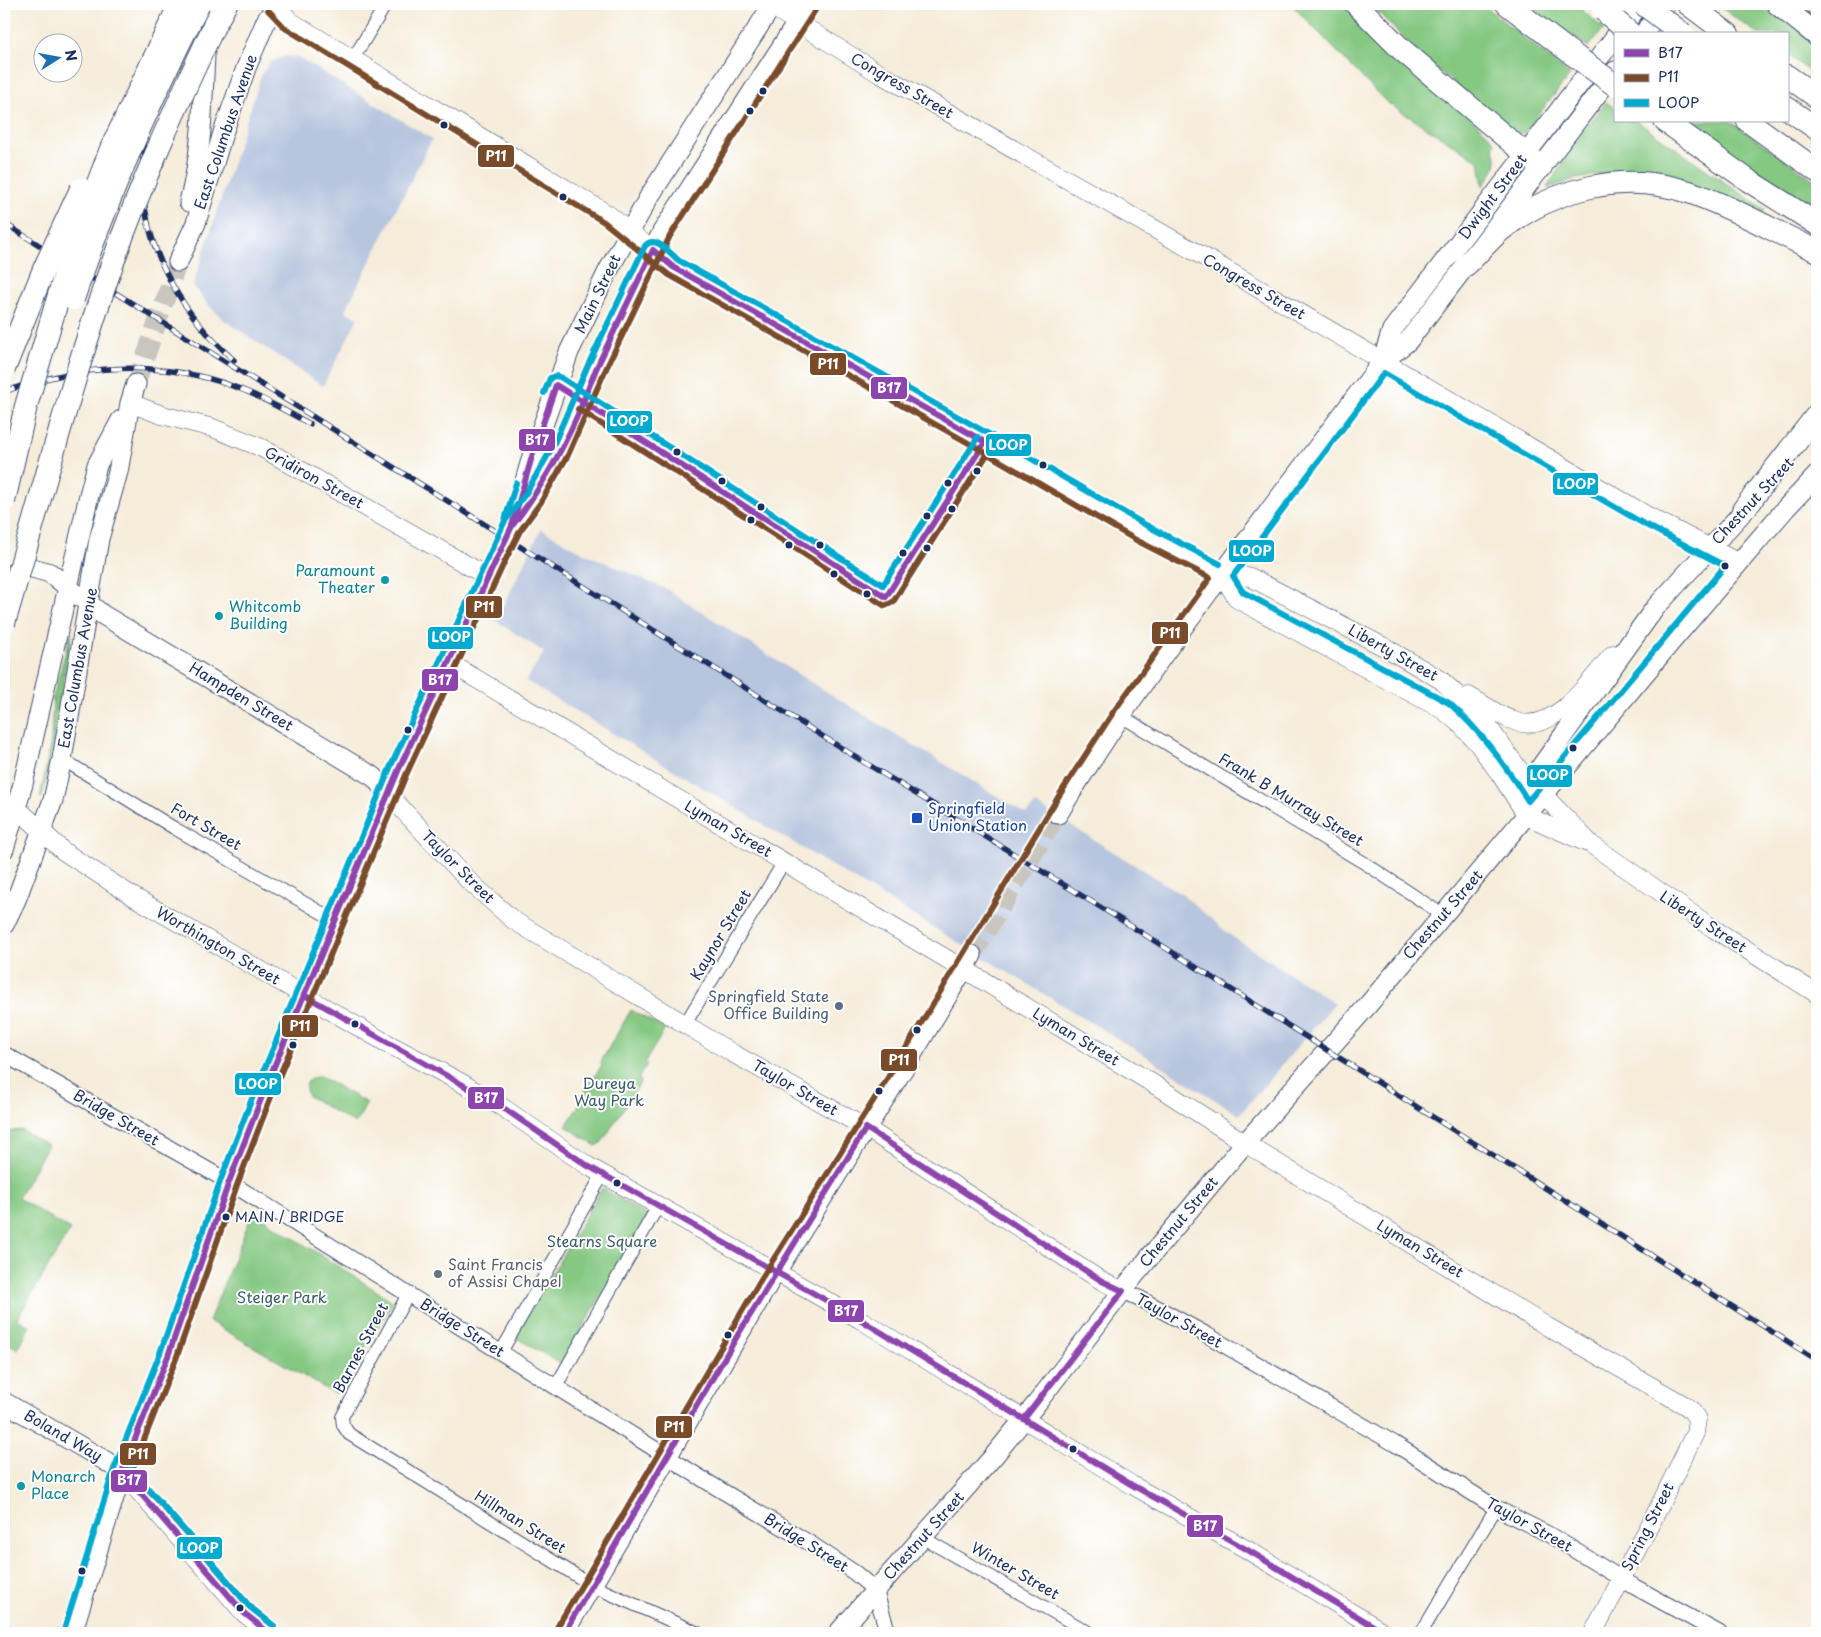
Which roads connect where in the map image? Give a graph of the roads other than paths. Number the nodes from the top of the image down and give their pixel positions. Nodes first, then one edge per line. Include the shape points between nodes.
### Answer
1 (180, 4) edge
2 (199, 4) edge
3 (209, 4) edge
4 (226, 4) edge
5 (276, 4) edge
6 (386, 4) edge
7 (809, 4) edge
8 (1356, 4) edge
9 (1507, 4) edge
10 (1641, 4) edge
11 (1666, 4) edge
12 (1688, 4) edge
13 (1778, 4) edge
14 (772, 5) edge
15 (1599, 7) edge
16 (796, 23) junction
17 (1619, 32) edge
18 (1629, 32) edge
19 (1645, 32) edge
20 (1680, 32) edge
21 (1725, 32) edge
22 (1817, 35) edge
23 (1614, 39) edge
24 (353, 58) junction
25 (1614, 72) edge
26 (1788, 77) edge
27 (1614, 83) edge
28 (1817, 97) edge
29 (133, 100) junction
30 (1788, 109) edge
31 (1666, 122) edge
32 (1749, 122) edge
33 (1817, 129) edge
34 (1533, 161) junction
35 (1817, 171) edge
36 (1817, 224) edge
37 (629, 232) junction
38 (653, 250) junction
39 (1817, 250) edge
40 (1467, 264) junction
41 (1382, 362) junction
42 (4, 369) edge
43 (136, 384) tunnel mouth
44 (130, 403) junction
45 (1817, 415) edge
46 (1817, 433) edge
47 (1817, 475) edge
48 (10, 480) junction
49 (4, 501) edge
50 (1743, 510) junction
51 (512, 526) junction
52 (1709, 548) junction
53 (1739, 563) junction
54 (1223, 575) junction
55 (488, 576) junction
56 (4, 579) edge
57 (67, 586) junction
58 (89, 604) junction
59 (1655, 608) junction
60 (4, 623) edge
61 (448, 662) junction
62 (1441, 680) junction
63 (1121, 716) junction
64 (62, 760) junction
65 (1538, 789) junction
66 (389, 795) junction
67 (17, 808) junction
68 (1058, 814) tunnel mouth
69 (1527, 816) junction
70 (42, 832) junction
71 (1592, 845) junction
72 (4, 849) edge
73 (784, 862) junction
74 (1443, 915) junction
75 (336, 921) junction
76 (4, 925) edge
77 (968, 962) junction
78 (1817, 994) edge
79 (304, 995) junction
80 (685, 1024) junction
81 (4, 1054) edge
82 (866, 1128) junction
83 (1245, 1143) junction
84 (603, 1174) junction
85 (229, 1182) junction
86 (658, 1206) junction
87 (776, 1271) junction
88 (1123, 1291) junction
89 (408, 1294) junction
90 (500, 1352) junction
91 (556, 1386) junction
92 (4, 1402) edge
93 (342, 1417) joint
94 (1024, 1419) junction
95 (1697, 1419) joint
96 (667, 1456) junction
97 (122, 1472) junction
98 (1496, 1508) junction
99 (924, 1538) junction
100 (1621, 1579) junction
101 (593, 1586) junction
102 (875, 1590) junction
103 (72, 1633) edge
104 (269, 1633) edge
105 (564, 1633) edge
106 (698, 1633) edge
107 (838, 1633) edge
108 (888, 1633) edge
109 (1090, 1633) edge
110 (1385, 1633) edge
111 (1421, 1633) edge
112 (1593, 1633) edge
113 (1719, 1633) edge

1 - 29 highway, bridge
2 - 48 highway, bridge via 143,119 102,219 40,404
3 - 5 main road, East Columbus Avenue via 199,153 178,262 196,223 246,68
4 - 60 highway, bridge via 166,129 113,262
5 - 24 main road, Liberty Street via 290,21
6 - 24 street
7 - 16 main road, Main Street
8 - 34 highway via 1400,49
9 - 27 highway, bridge
10 - 17 main road
10 - 20 highway, bridge
11 - 19 main road
12 - 21 highway
13 - 22 highway
14 - 16 main road, Congress Street
14 - 37 main road, Main Street
15 - 18 highway, bridge
16 - 38 main road, Main Street
16 - 41 main road, Congress Street
23 - 34 main road, Dwight Street
24 - 37 main road, Liberty Street via 609,215
25 - 34 main road, Dwight Street
26 - 28 highway
29 - 42 highway, bridge via 75,202
29 - 48 highway, bridge via 72,250 26,406
30 - 33 highway
31 - 36 highway via 1749,181
32 - 35 highway
34 - 40 main road, Dwight Street
34 - 41 main road, Dwight Street via 1392,330
37 - 38 main road, Liberty Street
37 - 51 main road, Main Street via 564,365
38 - 51 main road, Main Street via 560,452 539,489
38 - 54 main road, Liberty Street via 682,272 1140,532
39 - 40 highway via 1688,192 1653,183 1619,182 1573,191 1531,209 1501,230
40 - 41 main road, Dwight Street via 1408,341
41 - 52 main road, Congress Street
41 - 54 main road, Dwight Street
43 - 44 main road, East Columbus Avenue
44 - 55 main road, Gridiron Street via 213,428 262,448
44 - 57 main road, East Columbus Avenue via 97,465
44 - 58 main road, East Columbus Avenue via 118,472 99,539
45 - 50 highway
46 - 50 main road, Chestnut Street
47 - 53 main road, Chestnut Street
48 - 49 highway, bridge
50 - 52 main road, Chestnut Street
51 - 55 main road, Main Street
52 - 53 main road, Congress Street
52 - 59 main road, Chestnut Street
53 - 65 main road, Chestnut Street
54 - 62 main road, Liberty Street via 1250,577
54 - 63 main road, Dwight Street
54 - 69 main road, Liberty Street via 1237,599 1444,710 1478,744
55 - 61 main road, Main Street
56 - 57 main road, Hampden Street via 29,567 50,573
57 - 58 main road, Hampden Street
57 - 67 main road, East Columbus Avenue
58 - 64 main road, East Columbus Avenue
58 - 66 main road, Hampden Street via 374,777
59 - 62 main road via 1567,706 1542,722 1524,724 1512,720
59 - 65 main road, Chestnut Street via 1537,773
61 - 66 main road, Main Street
61 - 73 main road, Lyman Street
62 - 65 main road, Liberty Street via 1482,718 1518,769
63 - 68 main road, Dwight Street
63 - 74 street, Frank B Murray Street
64 - 70 main road, East Columbus Avenue
64 - 75 street, Fort Street
65 - 69 main road, Chestnut Street
65 - 71 main road, Liberty Street
66 - 75 main road, Main Street
66 - 80 main road, Taylor Street via 469,881 513,920
67 - 70 main road, Worthington Street
67 - 72 main road, East Columbus Avenue
69 - 71 main road, Liberty Street
69 - 74 main road, Chestnut Street
70 - 76 main road, East Columbus Avenue
70 - 79 main road, Worthington Street via 63,851 134,897
71 - 78 main road, Liberty Street via 1714,929
73 - 77 main road, Lyman Street
73 - 80 street, Kaynor Street
74 - 83 main road, Chestnut Street
75 - 79 main road, Main Street
77 - 82 main road
77 - 83 main road, Lyman Street
79 - 84 main road, Worthington Street via 502,1107 571,1156
79 - 85 main road, Main Street
80 - 82 main road, Taylor Street
81 - 85 street, Bridge Street
82 - 87 main road
82 - 88 main road, Taylor Street via 1060,1256
83 - 88 main road, Chestnut Street
83 - 95 main road, Lyman Street via 1548,1327 1686,1406
84 - 86 main road, Worthington Street
84 - 90 street
85 - 89 street, Bridge Street
85 - 97 main road, Main Street via 168,1356
86 - 87 main road, Worthington Street
86 - 91 street
87 - 94 main road, Worthington Street
87 - 96 main road
88 - 94 main road, Chestnut Street
88 - 98 street, Taylor Street via 1206,1334 1395,1444
89 - 90 street, Bridge Street
89 - 93 street, Barnes Street
90 - 91 street, Bridge Street
91 - 96 street, Bridge Street
92 - 97 main road, Boland Way
93 - 101 street, Hillman Street via 349,1434
94 - 99 main road, Chestnut Street
94 - 110 main road, Worthington Street
95 - 100 main road, Spring Street via 1695,1433
96 - 101 main road
96 - 102 street, Bridge Street via 811,1544
97 - 103 main road, Main Street
97 - 104 main road via 244,1613
98 - 100 street, Taylor Street via 1548,1534
98 - 111 street
99 - 102 main road, Chestnut Street
99 - 109 street, Winter Street
100 - 112 main road, Spring Street
100 - 113 street, Taylor Street
101 - 105 main road
101 - 106 street, Hillman Street
102 - 107 main road, Chestnut Street
102 - 108 street

